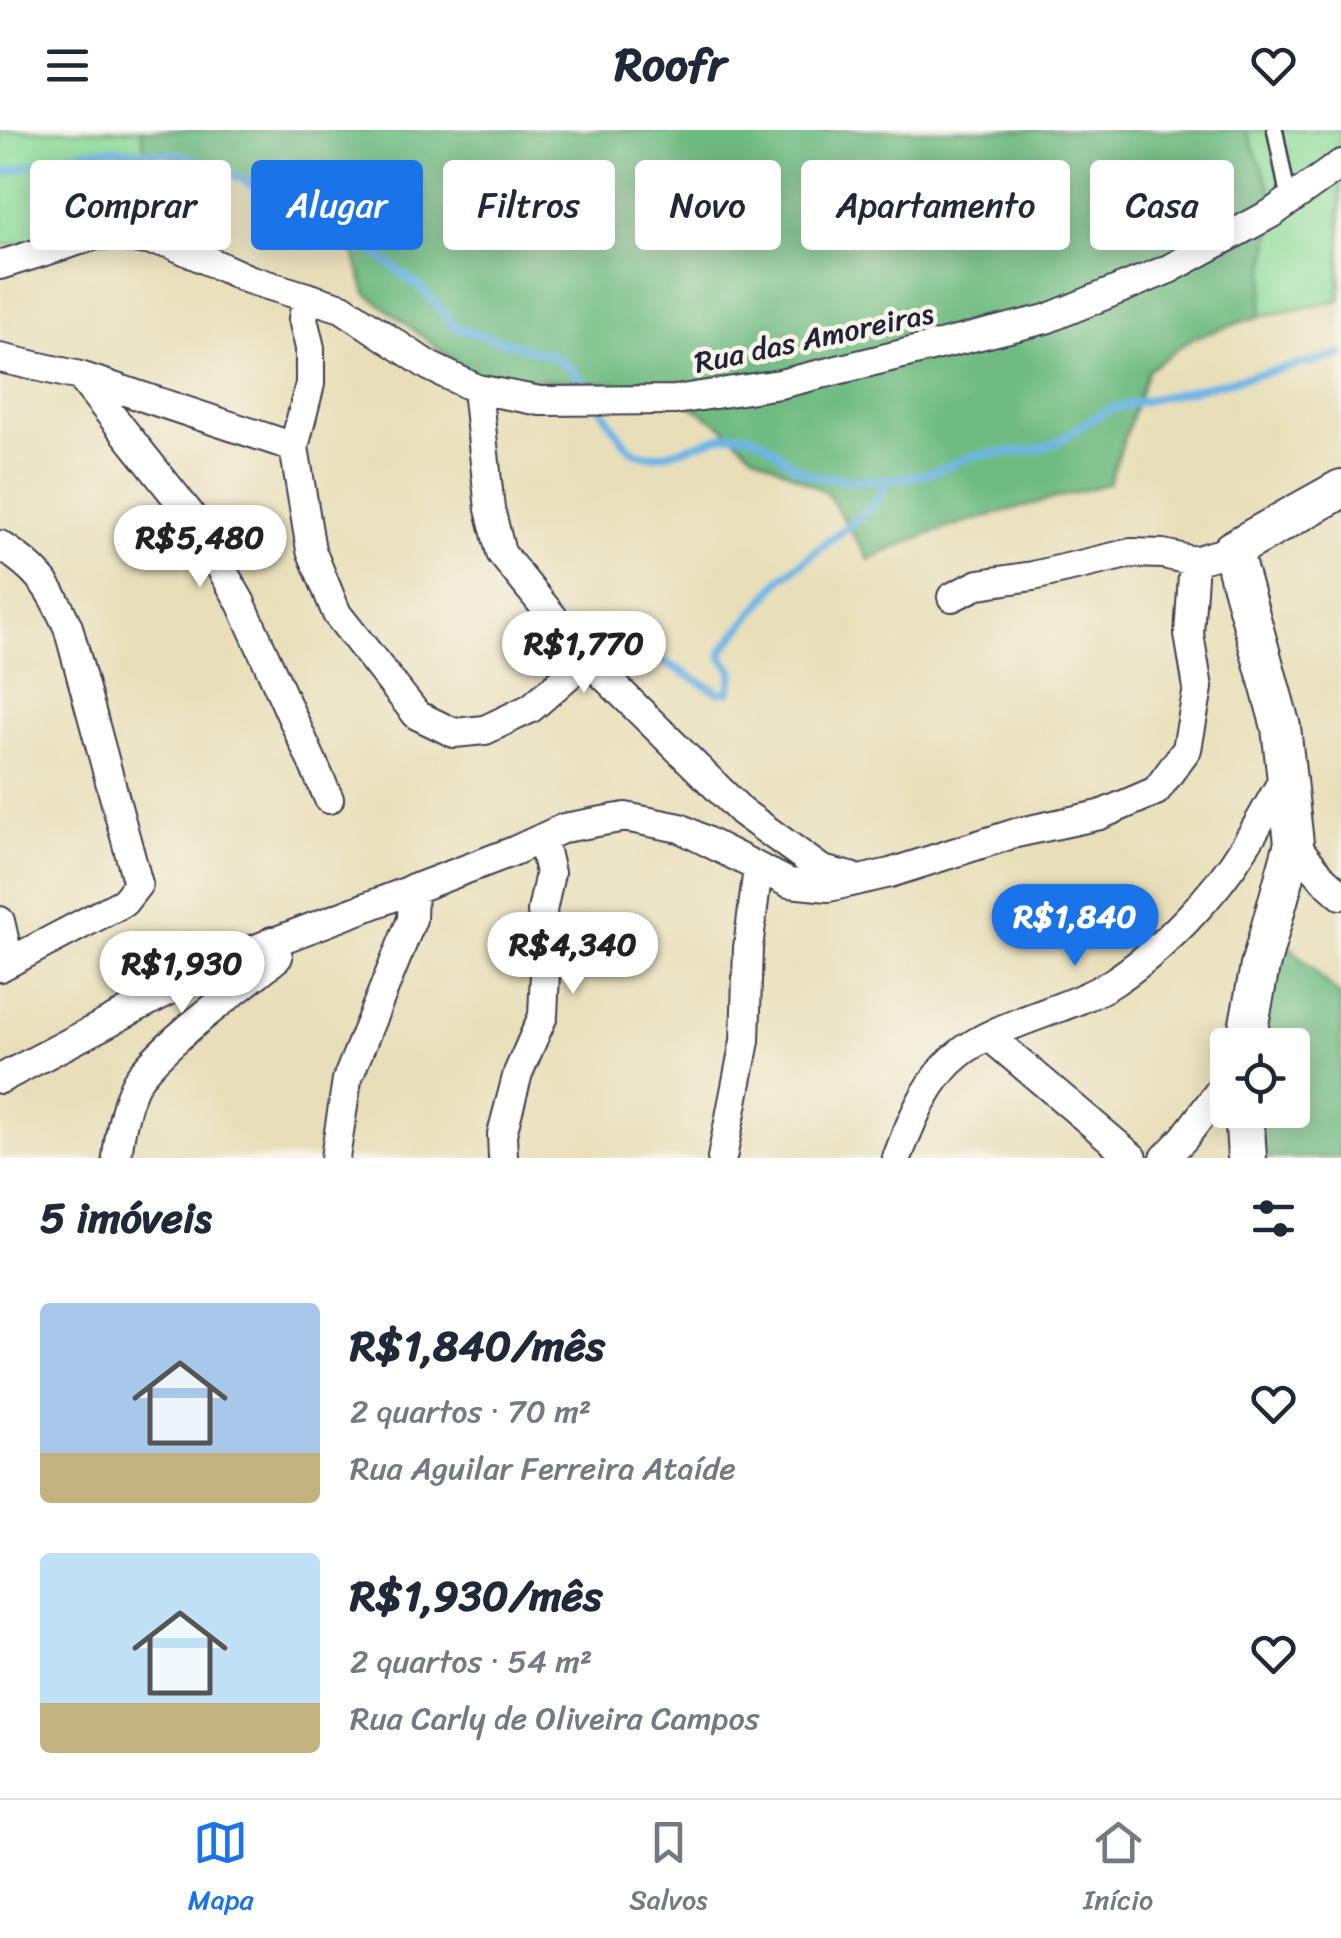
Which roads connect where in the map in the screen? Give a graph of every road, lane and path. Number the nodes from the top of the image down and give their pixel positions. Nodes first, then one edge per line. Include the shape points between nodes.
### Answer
1 (1275, 130) edge
2 (1341, 164) edge
3 (1289, 201) junction
4 (0, 265) edge
5 (308, 297) junction
6 (0, 358) edge
7 (80, 376) junction
8 (477, 390) junction
9 (294, 448) junction
10 (1341, 489) edge
11 (0, 545) edge
12 (1232, 550) junction
13 (1194, 561) junction
14 (952, 597) dead end
15 (587, 659) junction
16 (1287, 773) junction
17 (329, 799) dead end
18 (542, 838) junction
19 (1294, 843) junction
20 (758, 868) junction
21 (860, 880) junction
22 (413, 888) junction
23 (1341, 895) edge
24 (0, 921) edge
25 (275, 949) junction
26 (0, 967) edge
27 (1247, 1028) edge
28 (990, 1037) junction
29 (0, 1079) edge
30 (1210, 1104) edge
31 (1245, 1128) edge
32 (117, 1158) edge
33 (335, 1158) edge
34 (503, 1158) edge
35 (722, 1158) edge
36 (896, 1158) edge
37 (1133, 1158) edge
38 (1165, 1158) edge
39 (1247, 1158) edge

1 - 3 lane
2 - 3 street, Rua das Amoreiras
3 - 8 street, Rua das Amoreiras via 1169,269 1046,319 780,384 617,402 540,402
4 - 5 street, Rua das Amoreiras via 100,234 127,235 170,243 248,280
5 - 8 street, Rua das Amoreiras via 342,308
5 - 9 street via 310,384
6 - 7 street
7 - 9 street
7 - 17 street via 189,513 240,602
8 - 15 street via 501,553
9 - 15 street via 312,550 337,614 417,715 454,733 484,730 530,708
10 - 12 street
11 - 26 street via 50,588 68,627 138,884 124,902
12 - 13 street
12 - 16 street via 1281,726
13 - 14 street via 1130,553 979,584
13 - 21 street via 1189,634 1198,688 1187,750 1156,792 1100,815
15 - 21 street via 742,812 822,870
16 - 19 street
16 - 28 street via 1243,850 1158,948 1110,984
18 - 20 street via 625,817 680,828
18 - 22 street
18 - 34 street via 550,872 542,911 543,1016 518,1074 502,1134
19 - 23 street
19 - 27 street
20 - 21 street via 790,883 829,887
20 - 35 street via 746,1041
22 - 25 street via 344,912
22 - 33 street via 412,919 347,1080
24 - 26 street
25 - 29 street via 229,959
25 - 32 street via 138,1078
28 - 36 street via 959,1054 934,1082
28 - 37 street
30 - 38 street
31 - 39 street

